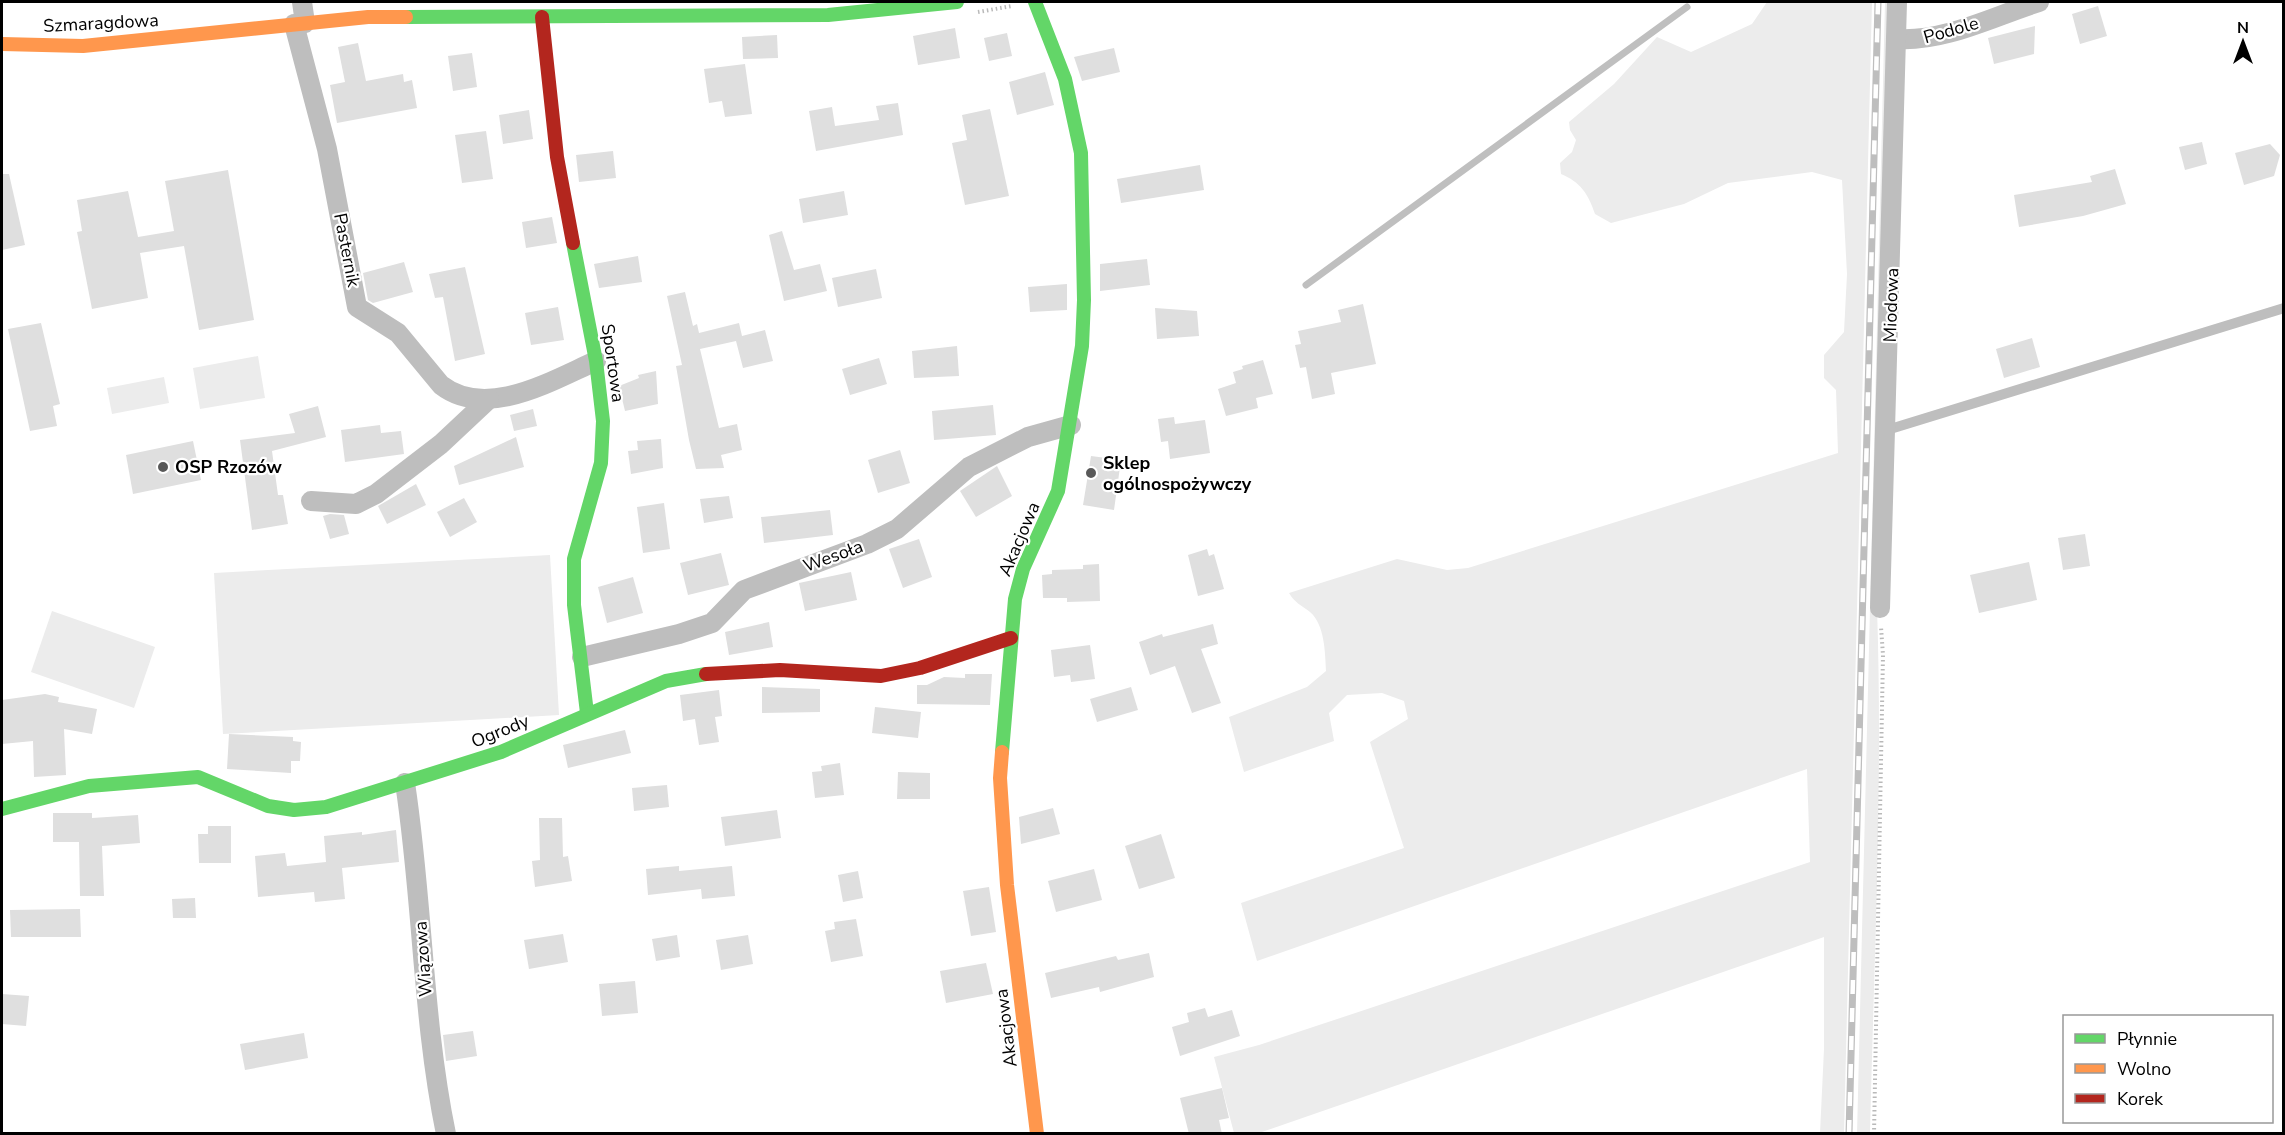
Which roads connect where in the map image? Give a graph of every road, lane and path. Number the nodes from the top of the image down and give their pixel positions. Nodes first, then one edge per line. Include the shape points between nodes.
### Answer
1 (302, 2) edge
2 (957, 2) edge
3 (1035, 2) edge
4 (1897, 2) edge
5 (2039, 2) edge
6 (542, 16) junction
7 (299, 23) junction
8 (1897, 39) junction
9 (2, 44) edge
10 (2283, 308) edge
11 (596, 361) junction
12 (489, 399) junction
13 (1071, 425) junction
14 (1887, 430) junction
15 (311, 501) dead end
16 (1880, 608) joint
17 (1011, 638) junction
18 (582, 657) junction
19 (587, 713) junction
20 (405, 783) junction
21 (2, 809) edge
22 (446, 1134) edge
23 (1037, 1134) edge
24 (1874, 1134) edge

1 - 7 street, Pasternik
2 - 6 street, Szmaragdowa via 828,15
3 - 13 street, Akacjowa via 1065,79 1081,153 1083,325
4 - 8 street, Miodowa
5 - 8 street, Podole via 1943,34 1918,40
6 - 7 street, Szmaragdowa via 421,15
6 - 11 street, Sportowa via 557,157
7 - 9 street, Szmaragdowa via 83,46
7 - 12 street, Pasternik via 357,307 398,333 429,373 449,391 478,401
8 - 14 street, Miodowa
10 - 14 lane
11 - 12 street, Pasternik
11 - 18 street, Sportowa via 603,421 601,463 574,559 574,605
12 - 15 street via 441,444 376,494 356,504
13 - 17 street, Akacjowa via 1058,491 1023,570
13 - 18 street, Wesoła via 1028,437 969,467 897,529 744,590 712,623
14 - 16 street, Miodowa
16 - 24 path via 1883,655
17 - 19 street, Ogrody via 920,668 881,676 780,670 710,673 666,681
17 - 23 street, Akacjowa via 1000,778 1001,824
18 - 19 street, Sportowa
19 - 20 street, Ogrody via 501,752
20 - 21 street, Ogrody via 326,807 294,810 268,806 198,777 89,786
20 - 22 street, Wiązowa via 416,855 427,1017

